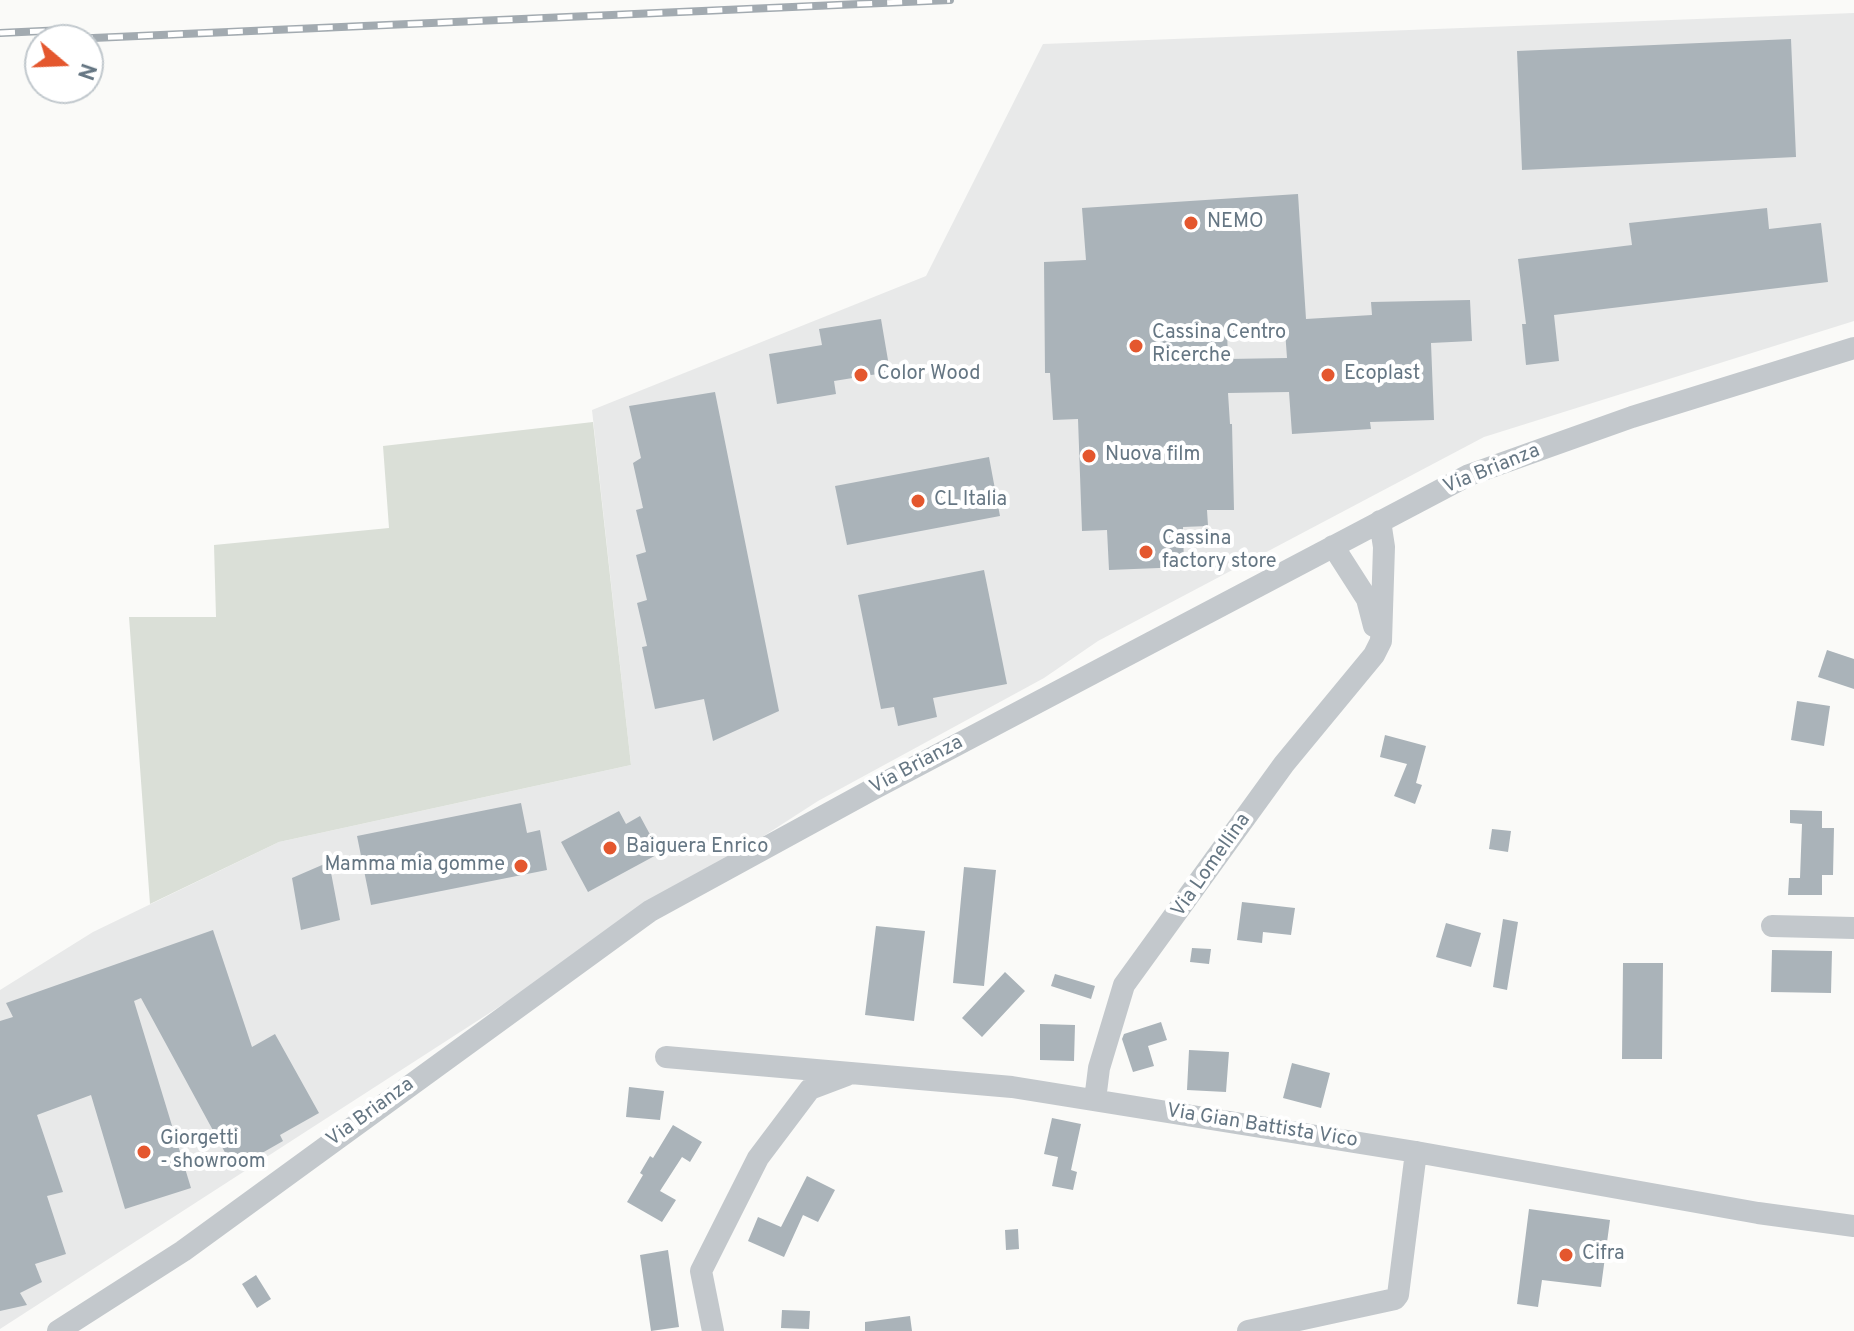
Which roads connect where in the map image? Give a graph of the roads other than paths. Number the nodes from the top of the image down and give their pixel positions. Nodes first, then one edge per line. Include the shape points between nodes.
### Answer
1 (1854, 348) edge
2 (1380, 521) junction
3 (1333, 546) junction
4 (1374, 655) junction
5 (1772, 926) dead end
6 (1854, 928) edge
7 (666, 1057) dead end
8 (852, 1073) junction
9 (1095, 1100) junction
10 (1416, 1152) junction
11 (1854, 1226) edge
12 (58, 1331) edge
13 (713, 1331) edge
14 (1248, 1331) edge

1 - 2 street, Via Brianza via 1632,417 1469,475
2 - 3 street, Via Brianza
2 - 4 street, Via Lomellina via 1381,641
3 - 4 street via 1367,599
3 - 12 street, Via Brianza via 650,911 183,1251
4 - 9 street, Via Lomellina via 1284,764 1124,985
5 - 6 street
7 - 8 street, Via Gian Battista Vico
8 - 9 street, Via Gian Battista Vico
8 - 13 street via 810,1089 758,1158 701,1271
9 - 10 street, Via Gian Battista Vico
10 - 11 street, Via Gian Battista Vico
10 - 14 street via 1395,1299

